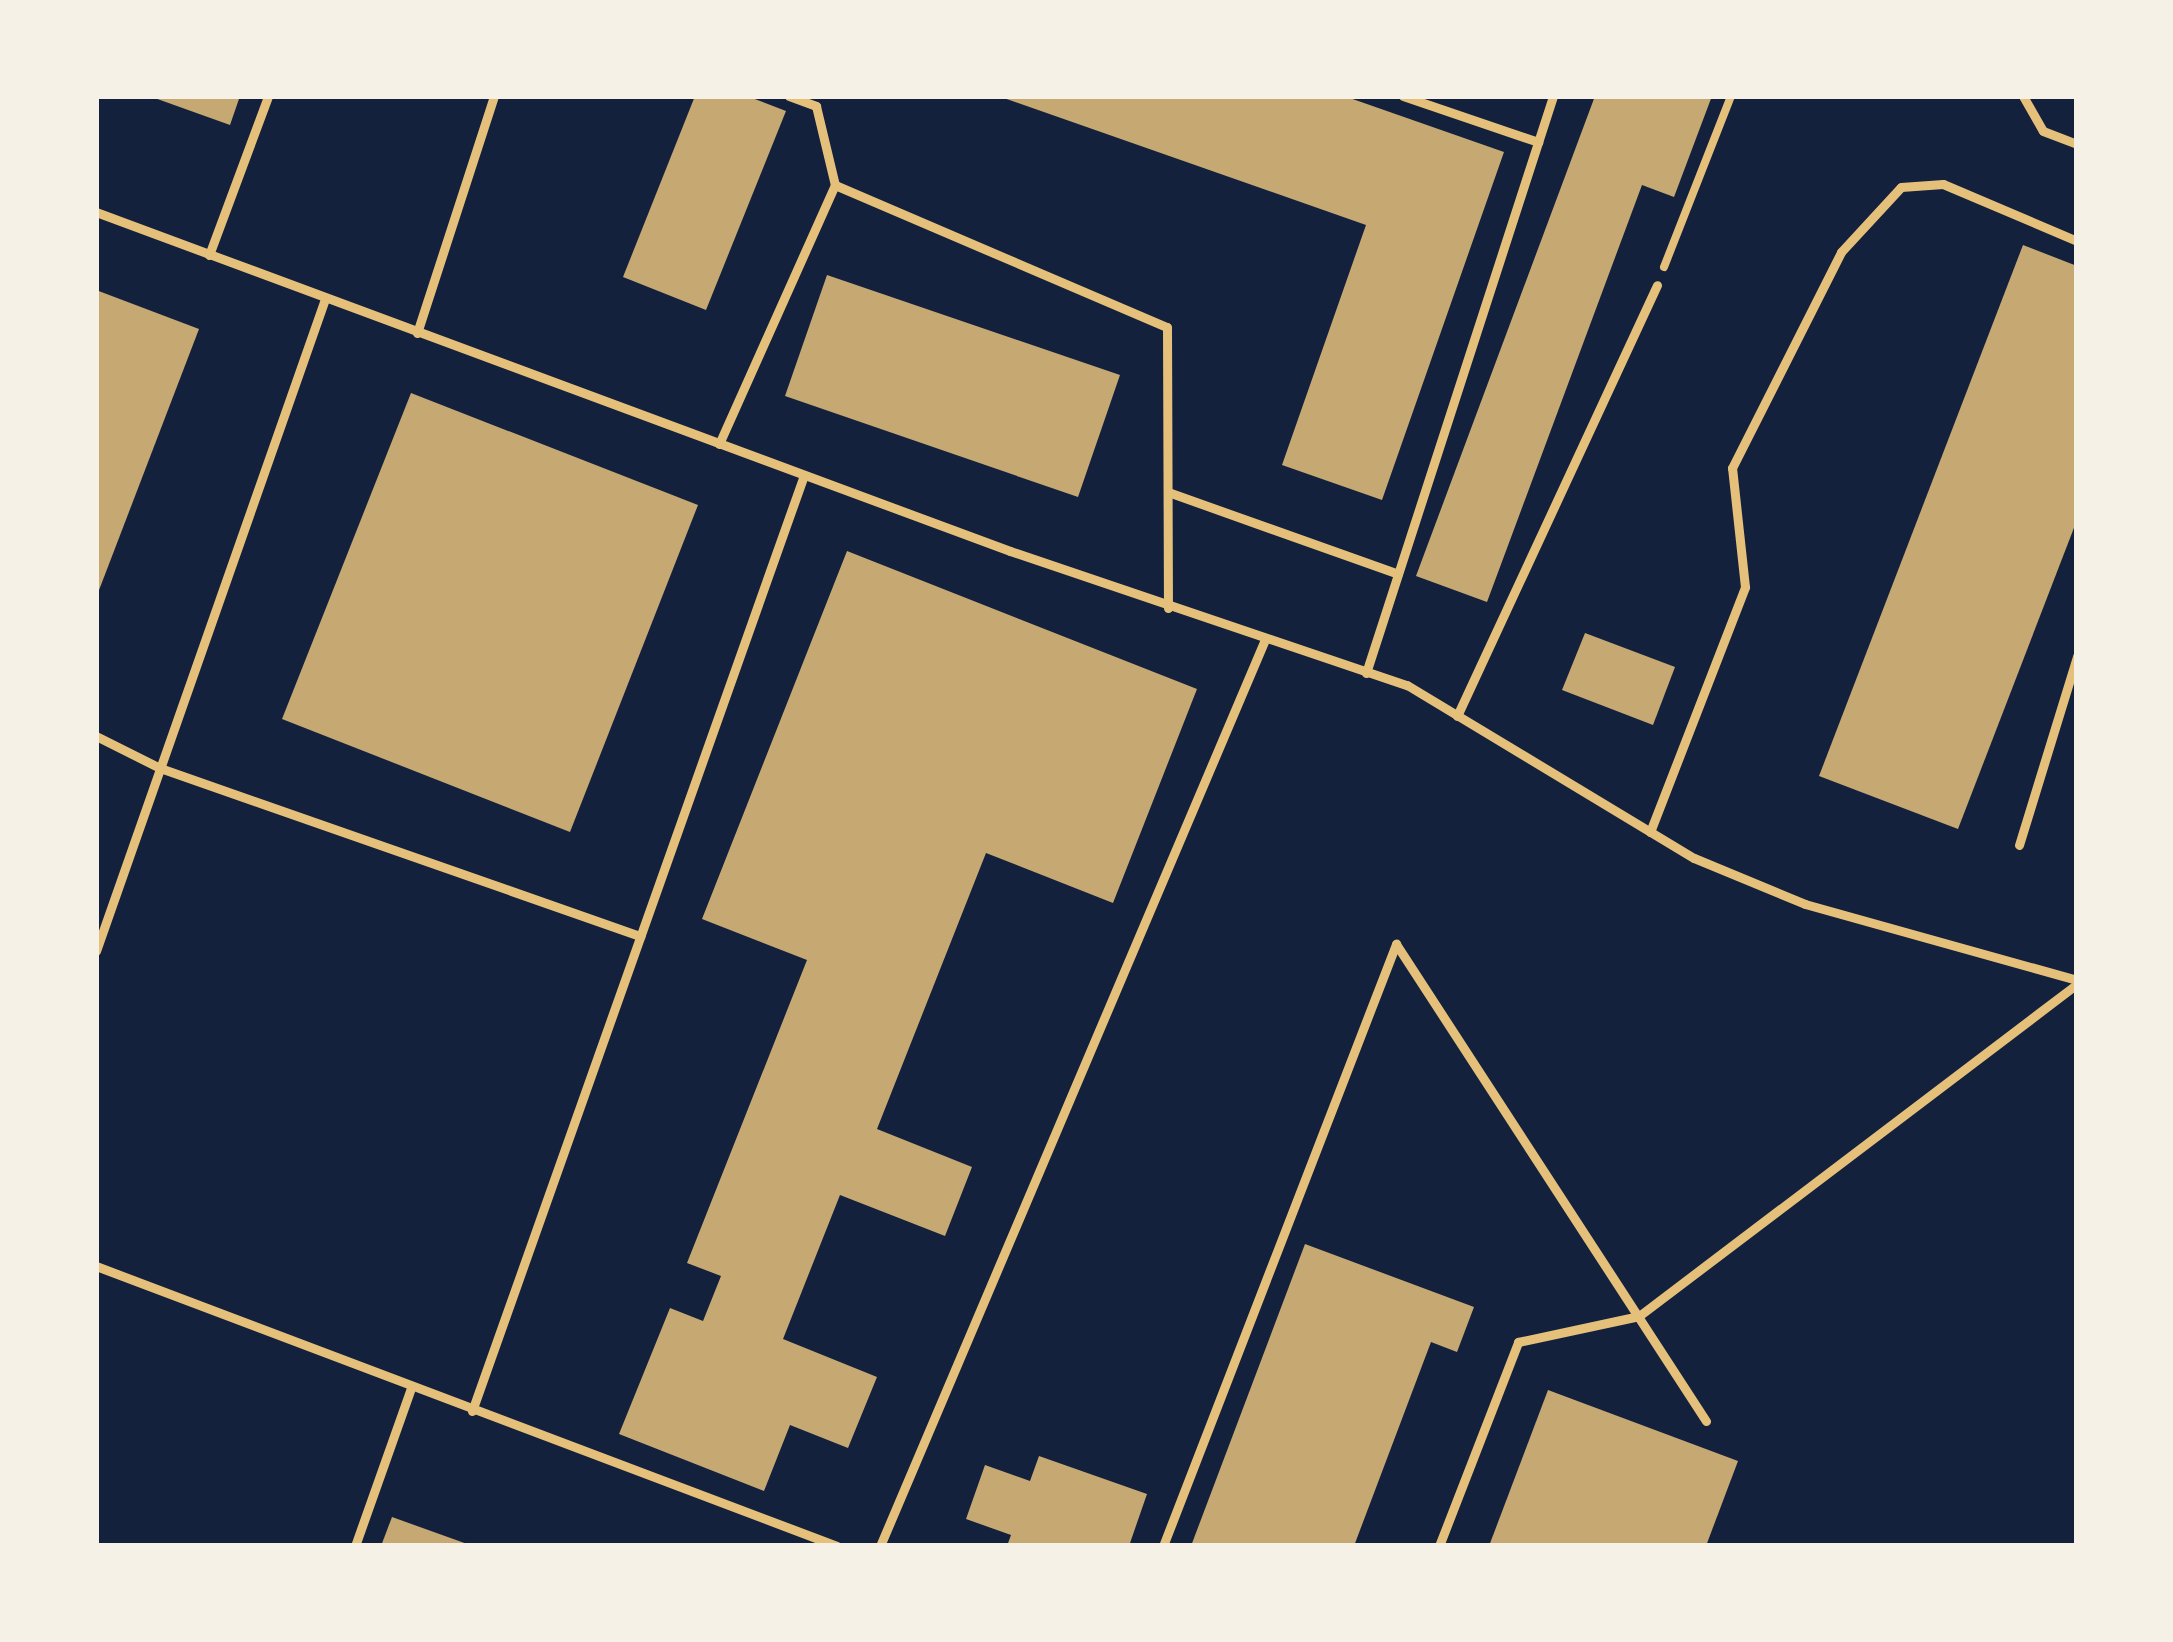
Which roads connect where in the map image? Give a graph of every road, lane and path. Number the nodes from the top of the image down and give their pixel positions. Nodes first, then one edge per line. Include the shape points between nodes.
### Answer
1 (268, 96) edge
2 (494, 96) edge
3 (789, 96) edge
4 (830, 96) edge
5 (1403, 96) edge
6 (1553, 96) edge
7 (1731, 96) edge
8 (2023, 96) edge
9 (816, 106) junction
10 (1538, 142) junction
11 (2077, 144) edge
12 (836, 184) junction
13 (96, 212) edge
14 (2077, 242) edge
15 (209, 255) junction
16 (1657, 285) joint
17 (325, 299) junction
18 (417, 333) junction
19 (719, 444) junction
20 (804, 475) junction
21 (1168, 492) junction
22 (1398, 574) junction
23 (1168, 608) junction
24 (1264, 642) junction
25 (2077, 656) edge
26 (1366, 673) junction
27 (1457, 716) junction
28 (96, 736) edge
29 (160, 767) junction
30 (1649, 832) junction
31 (2019, 845) dead end
32 (640, 936) junction
33 (96, 951) edge
34 (2077, 982) edge
35 (96, 1266) edge
36 (1639, 1316) junction
37 (411, 1388) junction
38 (472, 1411) junction
39 (1706, 1421) dead end
40 (355, 1546) edge
41 (838, 1546) edge
42 (880, 1546) edge
43 (1163, 1546) edge
44 (1439, 1546) edge

1 - 15 lane
2 - 18 lane
3 - 9 lane
4 - 9 lane
5 - 10 lane
6 - 10 lane
7 - 16 path
8 - 11 lane via 2043,131
9 - 12 lane
10 - 22 lane
12 - 19 lane
12 - 21 lane via 1167,327
13 - 15 lane
14 - 30 lane via 1942,184 1901,188 1841,252 1732,468 1745,587
15 - 17 lane
16 - 27 lane
17 - 18 lane
17 - 29 lane
18 - 19 lane
19 - 20 lane
20 - 23 lane
20 - 32 lane
21 - 22 lane
21 - 23 lane
22 - 26 lane
23 - 24 lane
24 - 26 lane
24 - 42 lane
25 - 31 lane
26 - 27 lane via 1407,685
27 - 30 lane
28 - 29 lane
29 - 32 lane
29 - 33 lane
30 - 34 lane via 1805,904
32 - 38 lane
34 - 36 lane
35 - 37 lane
36 - 39 lane
36 - 43 lane via 1396,944
36 - 44 lane via 1518,1342
37 - 38 lane
37 - 40 lane
38 - 41 lane

